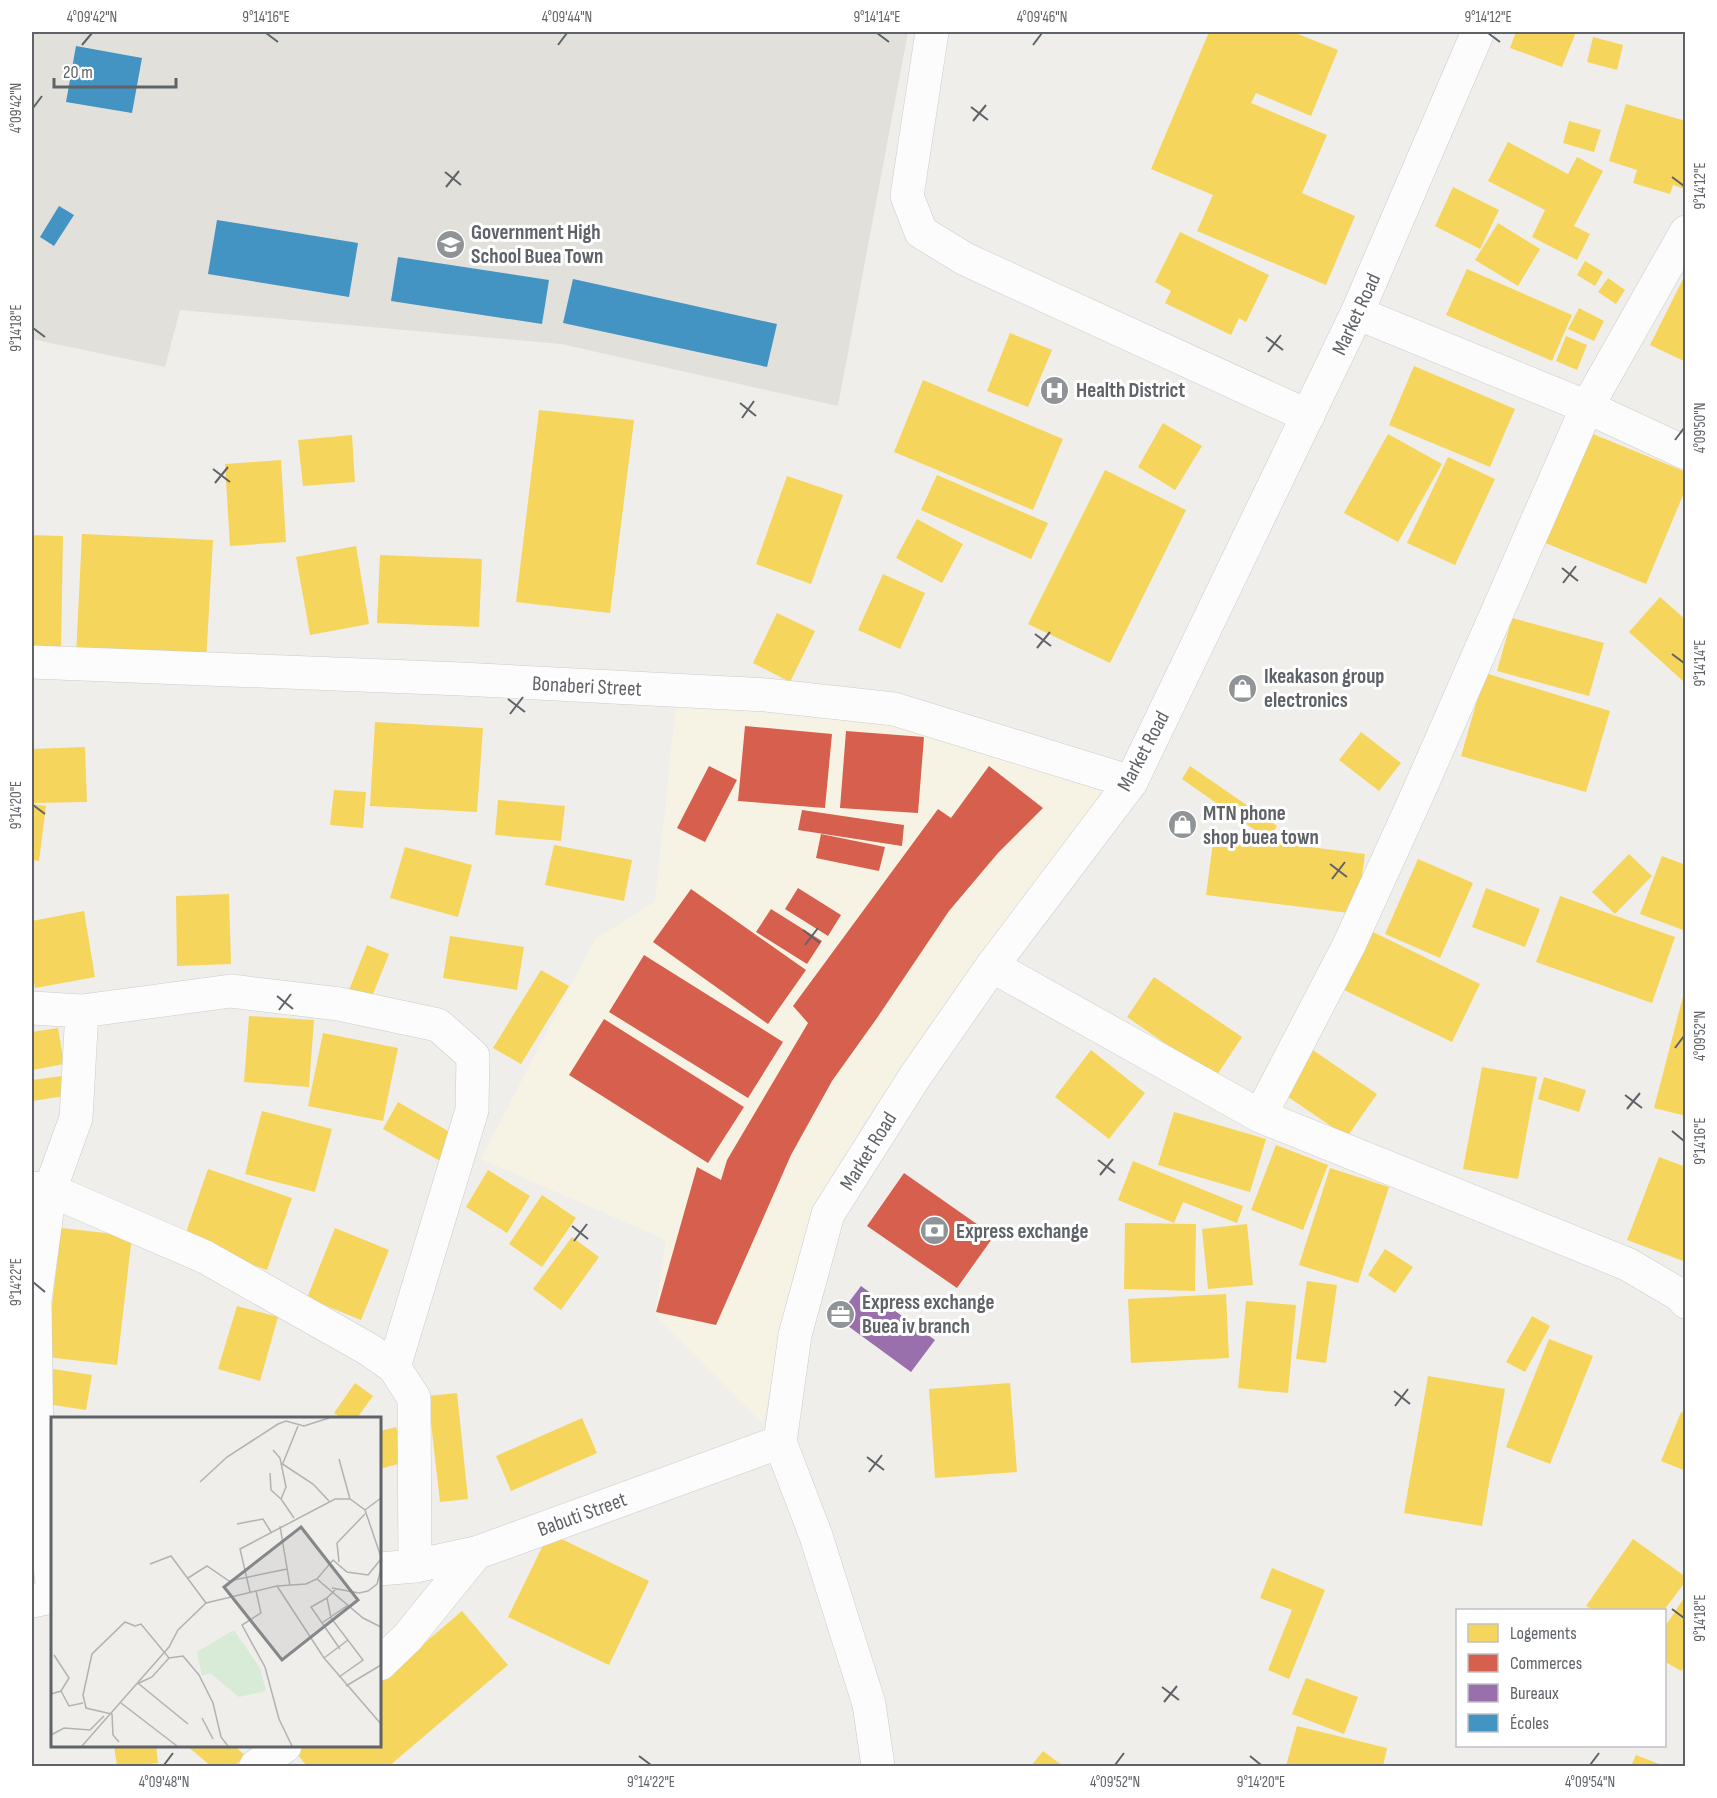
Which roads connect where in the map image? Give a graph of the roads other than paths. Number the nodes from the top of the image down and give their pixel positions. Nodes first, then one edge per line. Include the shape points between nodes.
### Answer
1 (932, 32) edge
2 (1478, 32) edge
3 (1686, 232) edge
4 (1358, 313) junction
5 (1587, 407) junction
6 (1308, 416) junction
7 (1686, 453) edge
8 (32, 662) edge
9 (1131, 782) junction
10 (992, 966) junction
11 (32, 1008) edge
12 (82, 1011) junction
13 (1260, 1116) junction
14 (41, 1189) edge
15 (1686, 1302) edge
16 (394, 1366) junction
17 (780, 1442) junction
18 (476, 1553) junction
19 (415, 1566) junction
20 (381, 1569) edge
21 (51, 1574) edge
22 (51, 1597) edge
23 (32, 1601) edge
24 (381, 1663) edge
25 (284, 1747) edge
26 (256, 1767) edge
27 (878, 1767) edge

1 - 6 street via 908,196 921,232 965,259
2 - 4 street, Market Road
3 - 5 street
4 - 5 street
4 - 6 street, Market Road
5 - 7 street
5 - 13 street via 1349,945
6 - 9 street, Market Road
8 - 9 street, Bonaberi Street via 461,679 766,695 871,706 894,709
9 - 10 street, Market Road
10 - 13 street
10 - 17 street, Market Road via 914,1078 828,1214 795,1335
11 - 12 street
12 - 14 street via 76,1118
12 - 16 street via 231,991 339,1004 438,1025 473,1056 472,1110
13 - 15 street via 1627,1264
14 - 16 street via 205,1257
14 - 21 street via 35,1300 37,1452
16 - 19 street via 414,1398
17 - 18 street, Babuti Street
17 - 27 street via 816,1536 869,1704
18 - 19 street, Babuti Street
18 - 24 street via 408,1637
19 - 20 street, Babuti Street
22 - 23 street
25 - 26 street

